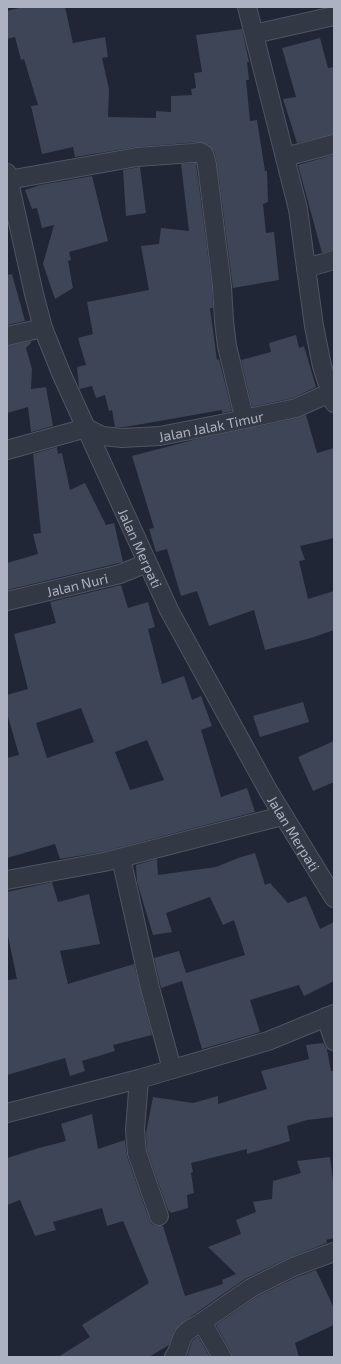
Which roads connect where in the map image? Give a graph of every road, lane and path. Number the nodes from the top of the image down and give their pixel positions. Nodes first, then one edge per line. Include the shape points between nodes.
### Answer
1 (247, 7) edge
2 (334, 16) edge
3 (254, 34) junction
4 (334, 144) edge
5 (285, 158) junction
6 (8, 176) edge
7 (12, 214) edge
8 (334, 260) edge
9 (306, 268) junction
10 (43, 328) junction
11 (7, 336) edge
12 (333, 395) edge
13 (246, 419) junction
14 (86, 428) junction
15 (7, 450) edge
16 (147, 563) junction
17 (7, 601) edge
18 (282, 816) junction
19 (121, 858) junction
20 (7, 880) edge
21 (334, 898) edge
22 (330, 1015) edge
23 (334, 1041) edge
24 (172, 1069) junction
25 (139, 1079) junction
26 (7, 1113) edge
27 (159, 1216) dead end
28 (334, 1252) edge
29 (202, 1322) junction
30 (174, 1357) edge
31 (222, 1357) edge

1 - 3 street
2 - 3 street
3 - 5 street
4 - 5 street
5 - 9 street via 298,208
6 - 7 street, Jalan Merpati
6 - 13 street via 137,157 200,152 204,154 221,279 227,346
7 - 10 street, Jalan Merpati
8 - 9 street
9 - 12 street via 322,366
10 - 11 street
10 - 14 street, Jalan Merpati
12 - 13 street, Jalan Jalak Timur via 296,408
13 - 14 street, Jalan Jalak Timur via 160,436 102,436
14 - 15 street
14 - 16 street, Jalan Merpati
16 - 17 street, Jalan Nuri via 120,574
16 - 18 street, Jalan Merpati via 169,610
18 - 19 street
18 - 21 street, Jalan Merpati
19 - 20 street
19 - 24 street via 150,988
22 - 23 street
22 - 24 street via 268,1041
24 - 25 street
25 - 26 street
25 - 27 street via 135,1130 137,1153
28 - 29 street via 293,1267 251,1288
29 - 30 street via 185,1332 178,1353
29 - 31 street

